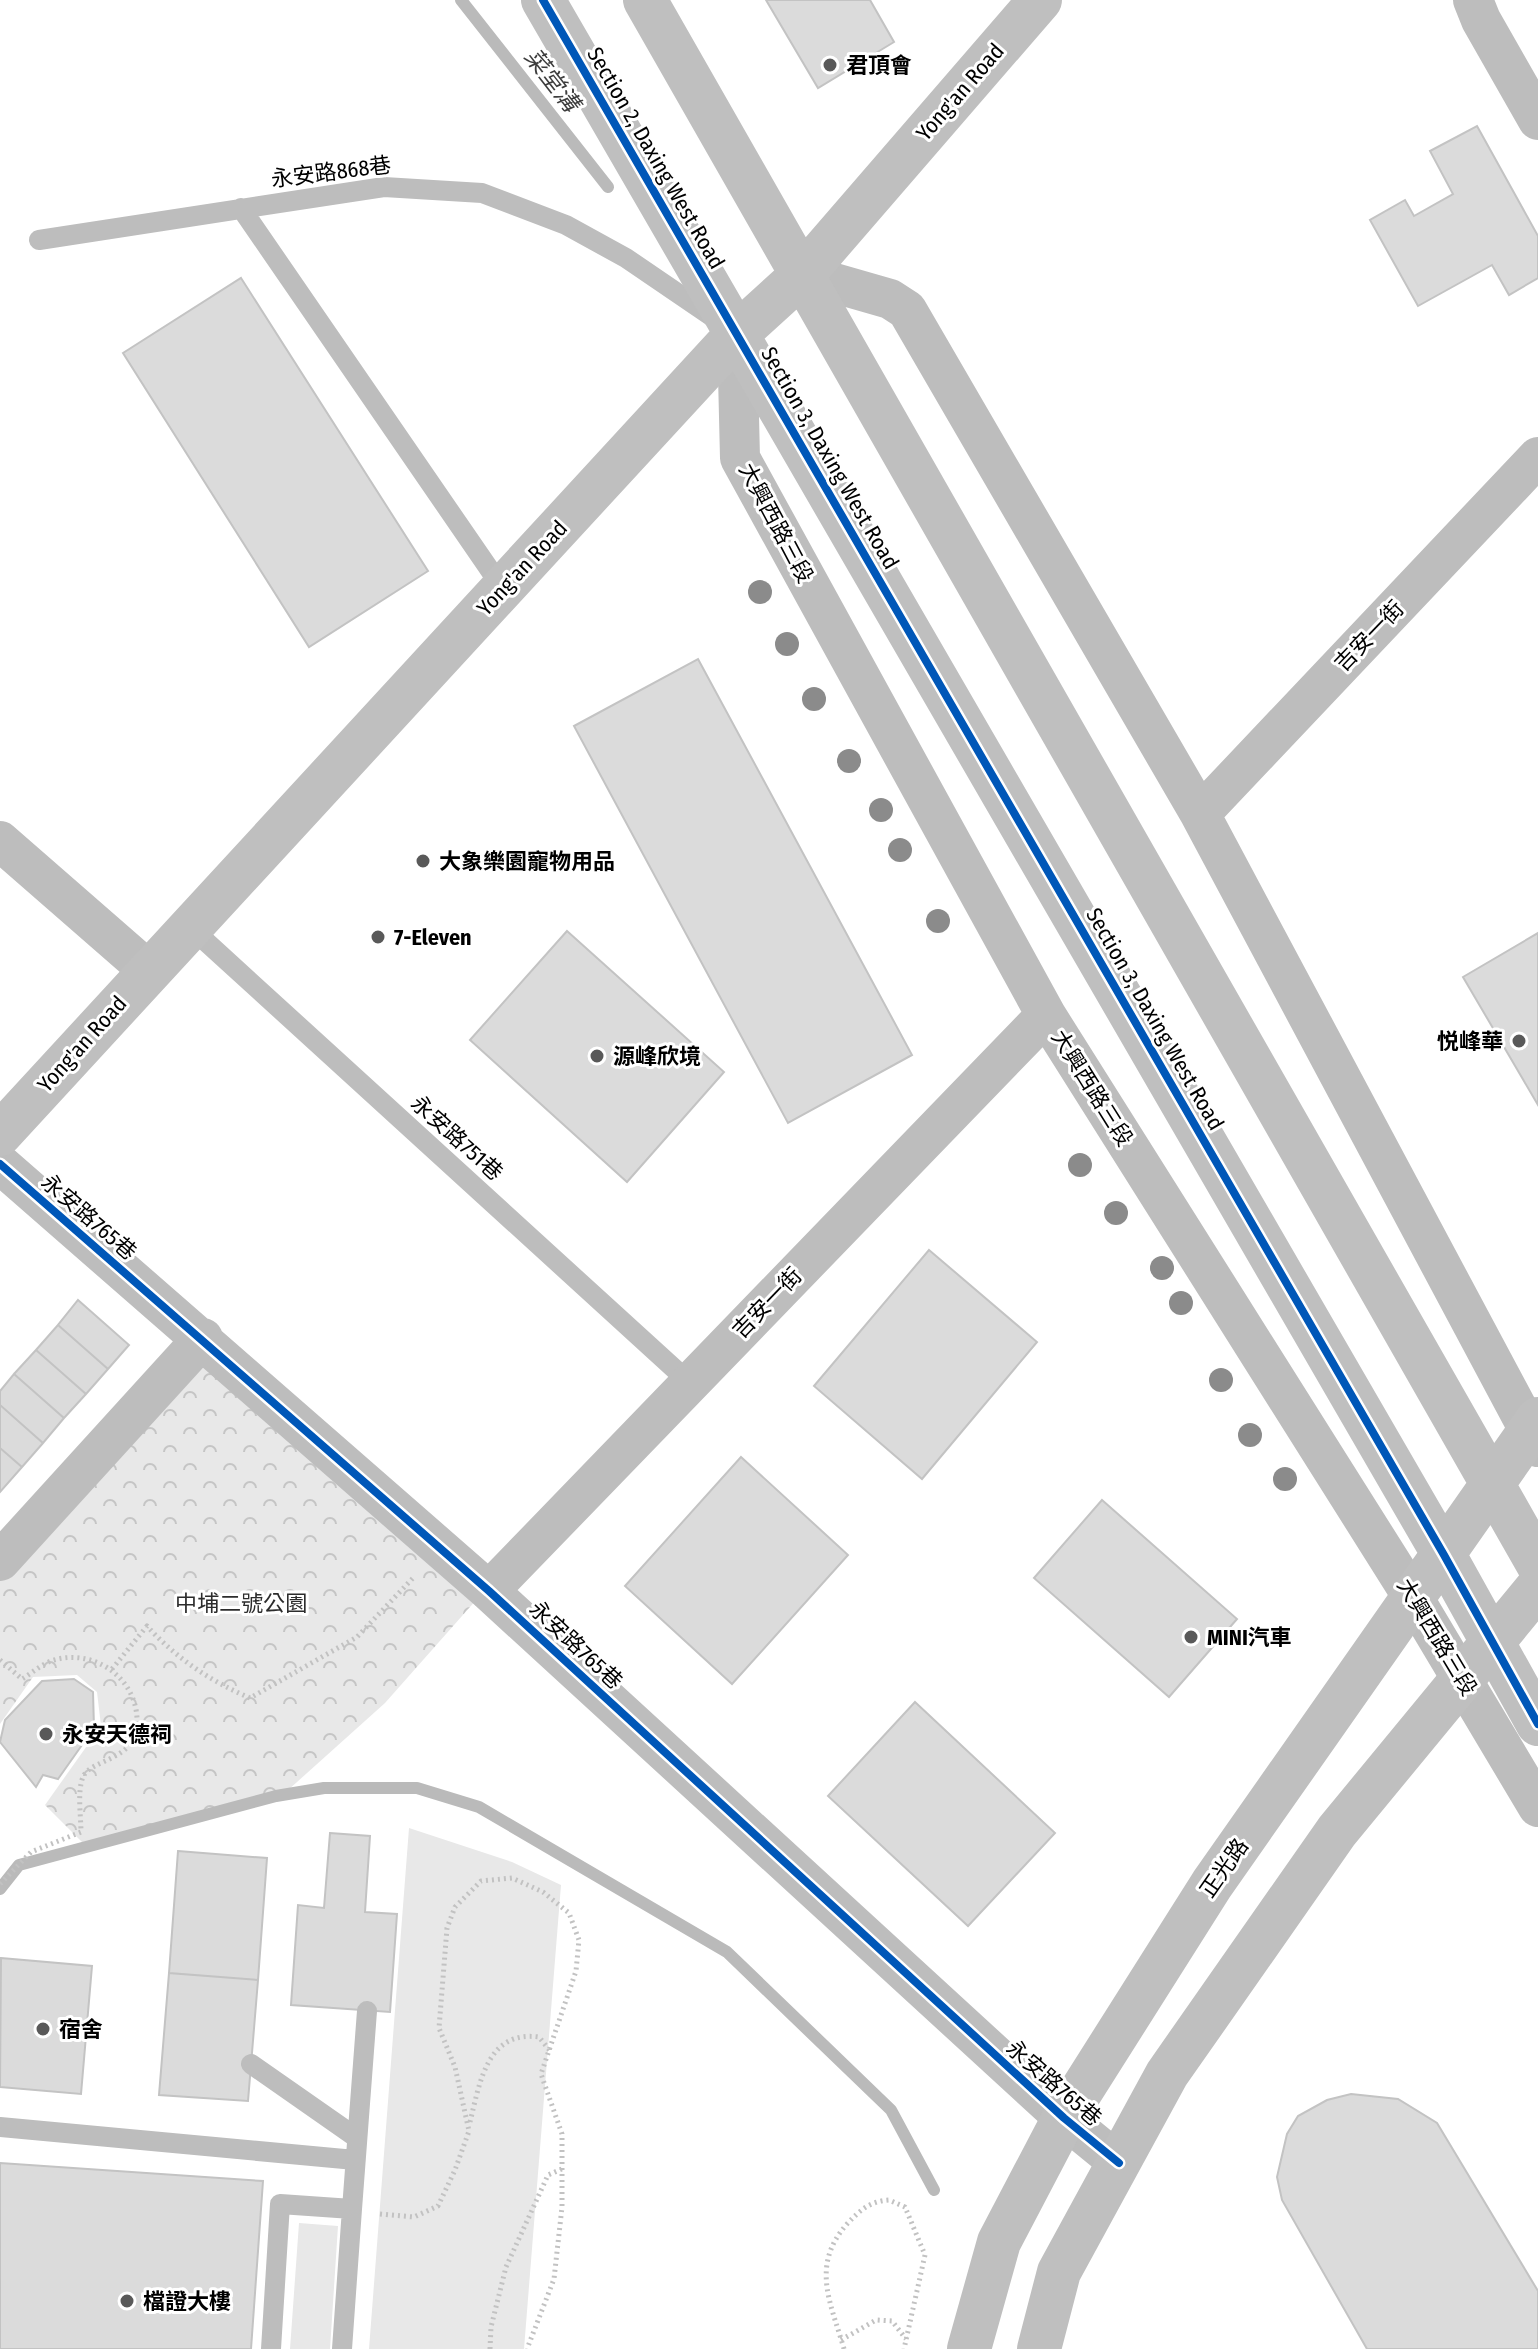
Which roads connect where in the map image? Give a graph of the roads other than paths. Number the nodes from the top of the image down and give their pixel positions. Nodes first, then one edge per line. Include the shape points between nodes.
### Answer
1 (543, 0) edge
2 (645, 0) edge
3 (1040, 0) edge
4 (1473, 0) edge
5 (1538, 120) edge
6 (241, 208) junction
7 (39, 240) dead end
8 (803, 274) junction
9 (737, 334) junction
10 (1538, 457) edge
11 (503, 589) junction
12 (1200, 814) junction
13 (0, 841) edge
14 (191, 928) junction
15 (149, 971) junction
16 (1046, 1015) junction
17 (0, 1134) edge
18 (0, 1164) edge
19 (203, 1338) junction
20 (690, 1383) junction
21 (1535, 1433) edge
22 (1492, 1487) junction
23 (1444, 1555) junction
24 (0, 1561) edge
25 (1538, 1564) edge
26 (1538, 1587) edge
27 (489, 1591) junction
28 (1414, 1599) junction
29 (1492, 1644) junction
30 (1463, 1680) junction
31 (1538, 1724) edge
32 (1538, 1807) edge
33 (367, 2011) dead end
34 (251, 2064) dead end
35 (1064, 2118) junction
36 (0, 2127) edge
37 (357, 2138) junction
38 (355, 2160) junction
39 (1119, 2163) junction
40 (352, 2209) junction
41 (271, 2349) edge
42 (342, 2349) edge
43 (969, 2349) edge
44 (1039, 2349) edge

1 - 9 street, Section 2, Daxing West Road
2 - 8 street
3 - 8 street, Yong'an Road
4 - 5 street
6 - 7 lane, 永安路868巷
6 - 9 lane, 永安路868巷 via 384,187 482,193 566,225 626,258
6 - 11 lane
8 - 9 street, Yong'an Road
8 - 12 street via 890,299 907,310
8 - 22 street
9 - 11 street, Yong'an Road
9 - 16 street, 大興西路三段 via 740,458
9 - 23 street, Section 3, Daxing West Road
10 - 12 street, 吉安一街
11 - 14 street, Yong'an Road
12 - 21 street
13 - 15 street
14 - 15 street, Yong'an Road
14 - 20 lane, 永安路751巷
15 - 17 street, Yong'an Road
16 - 20 street, 吉安一街
16 - 28 street, 大興西路三段
18 - 19 street, 永安路765巷
19 - 24 street
19 - 27 street, 永安路765巷
20 - 27 street, 吉安一街
21 - 22 street, 正光路
22 - 23 street, 正光路
22 - 25 street
23 - 28 street, 正光路
23 - 29 street, Section 3, Daxing West Road
26 - 29 street
27 - 35 street, 永安路765巷
28 - 30 street, 大興西路三段
28 - 35 street, 正光路 via 1212,1884
29 - 30 street
29 - 31 street, Section 3, Daxing West Road
30 - 32 street, 大興西路三段
30 - 39 street via 1337,1831 1167,2074
33 - 37 lane
34 - 37 lane
35 - 39 street, 永安路765巷
35 - 43 street, 正光路 via 999,2242
36 - 38 lane
37 - 38 lane
38 - 40 lane
39 - 44 street via 1059,2272
40 - 41 lane via 280,2204
40 - 42 lane

